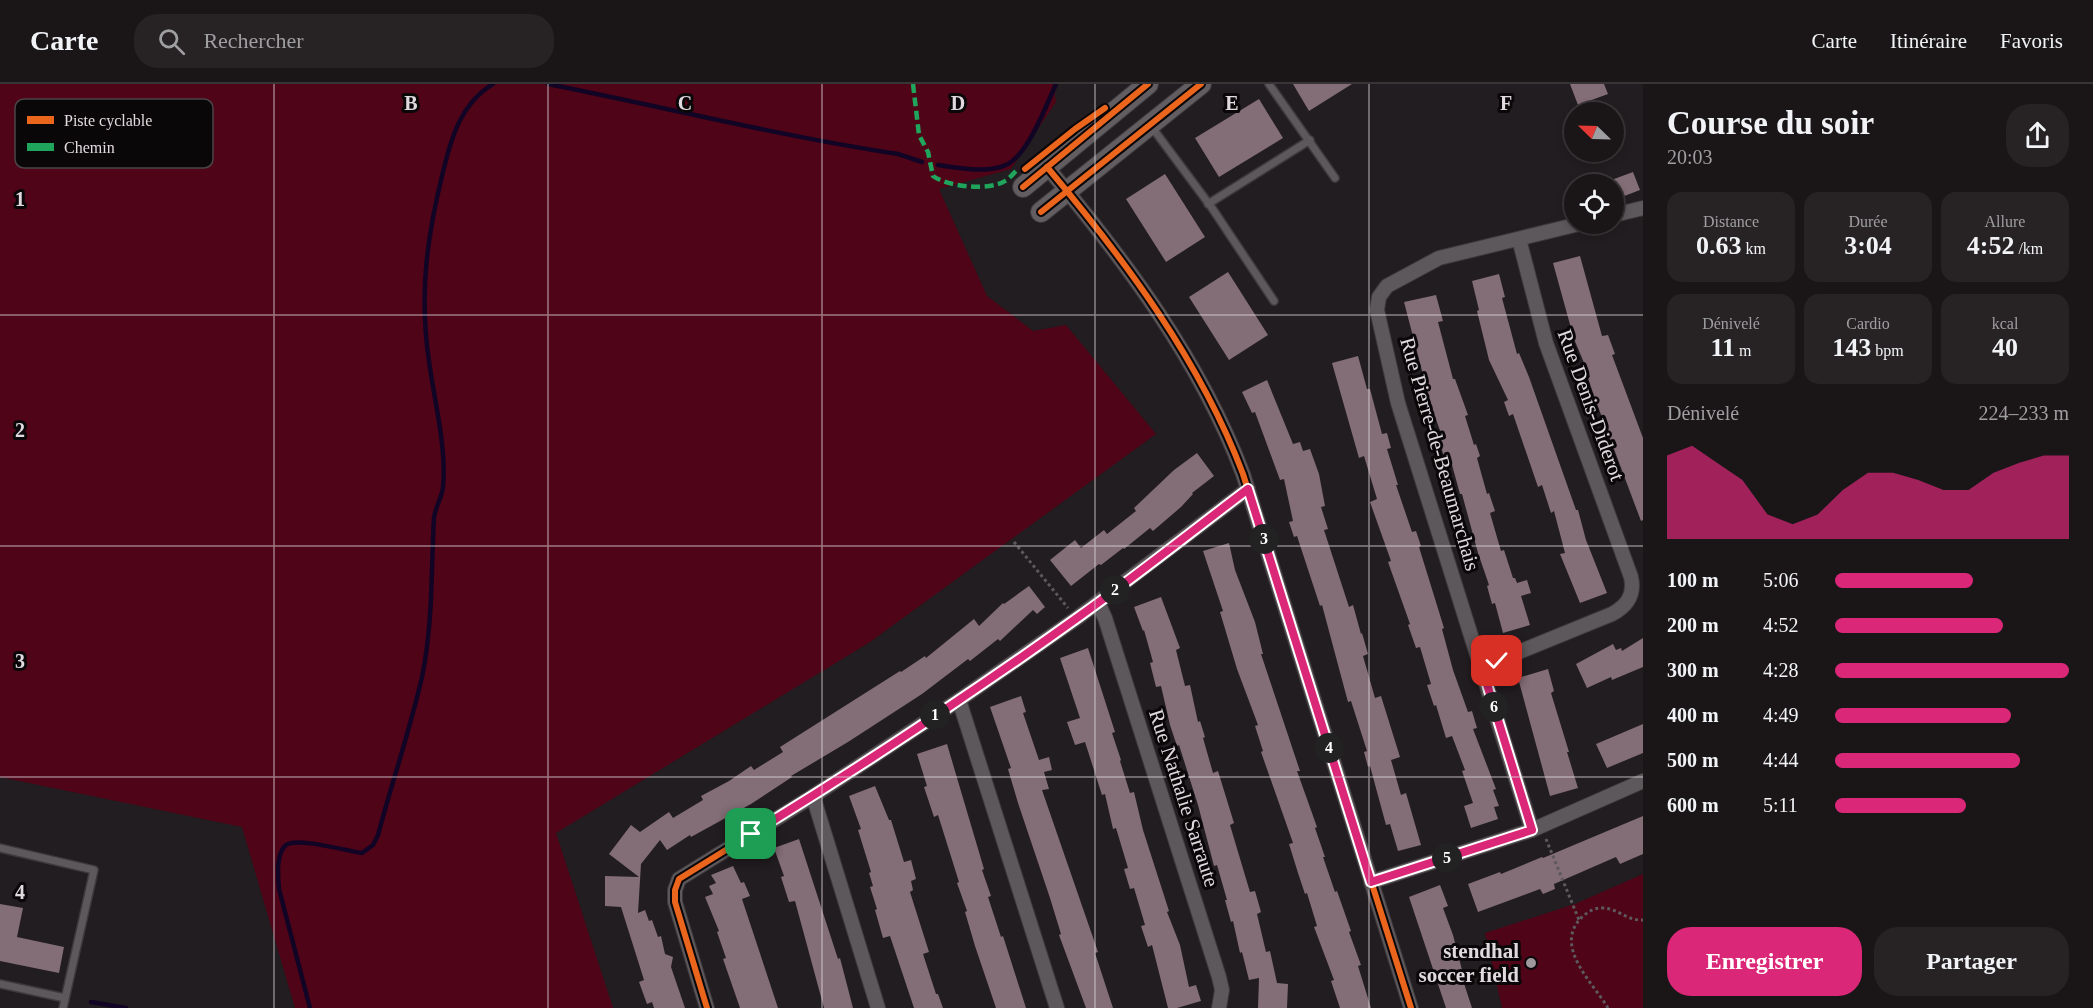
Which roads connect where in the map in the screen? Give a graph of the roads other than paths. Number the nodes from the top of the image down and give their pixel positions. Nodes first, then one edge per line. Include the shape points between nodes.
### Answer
1 (1148, 84) edge
2 (1201, 84) edge
3 (1269, 84) edge
4 (1149, 124) junction
5 (1310, 140) junction
6 (1047, 167) junction
7 (1335, 178) dead end
8 (1023, 187) dead end
9 (1067, 191) junction
10 (1208, 204) junction
11 (1643, 208) edge
12 (1041, 212) dead end
13 (1624, 213) edge
14 (1564, 228) edge
15 (1519, 239) junction
16 (1274, 301) dead end
17 (1248, 489) junction
18 (1098, 603) junction
19 (1482, 668) junction
20 (959, 700) junction
21 (1643, 781) edge
22 (813, 796) junction
23 (1537, 828) junction
24 (0, 848) edge
25 (1371, 882) junction
26 (0, 984) edge
27 (65, 998) junction
28 (63, 1008) edge
29 (707, 1008) edge
30 (878, 1008) edge
31 (1057, 1008) edge
32 (1219, 1008) edge
33 (1411, 1008) edge

1 - 6 street
2 - 4 street
3 - 5 lane
4 - 9 street
4 - 10 lane
5 - 7 lane
5 - 10 lane
6 - 8 street
6 - 9 street
9 - 12 street
9 - 17 street via 1176,340 1230,438
10 - 16 lane
11 - 13 street
14 - 15 street, Rue Pierre-de-Beaumarchais
15 - 19 street, Rue Pierre-de-Beaumarchais via 1430,262 1387,286 1379,297 1377,310 1398,403
15 - 19 street, Rue Denis-Diderot via 1546,343 1631,577 1632,591 1626,604 1612,614
17 - 18 street
17 - 25 street
18 - 20 street
18 - 32 street, Rue Nathalie Sarraute via 1219,977
19 - 23 street, Rue Pierre-de-Beaumarchais
20 - 22 street
20 - 31 street
21 - 23 street
22 - 29 street via 679,879 674,896 678,915
22 - 30 street
23 - 25 street
24 - 27 lane via 94,870
25 - 33 street
26 - 27 lane
27 - 28 lane

